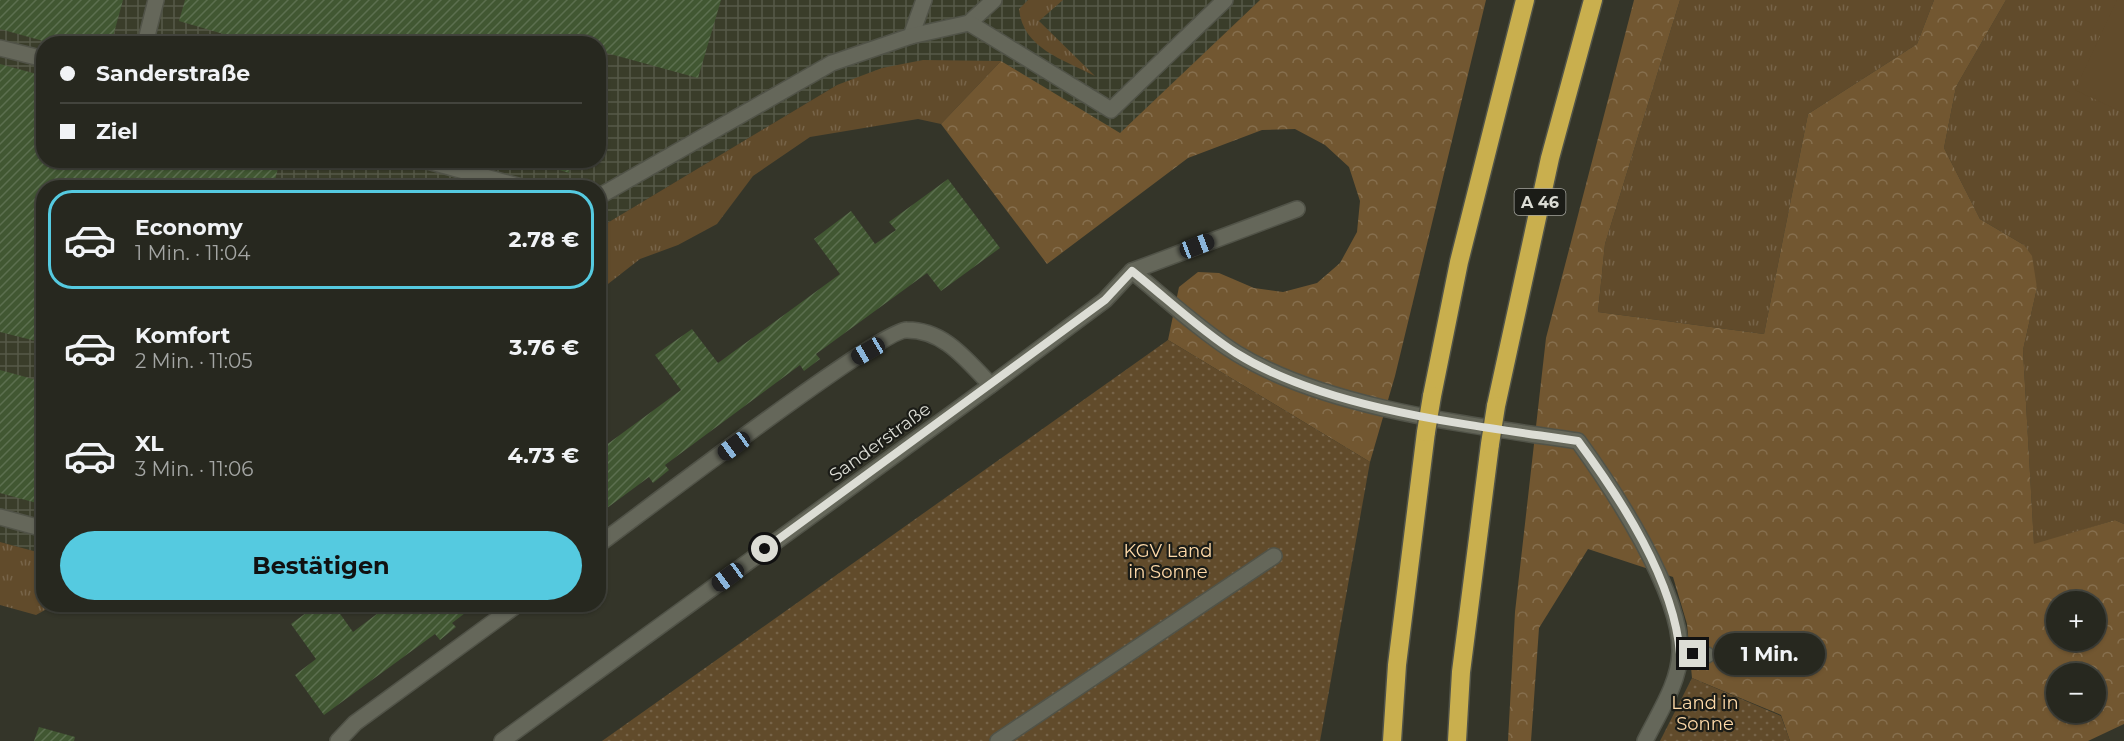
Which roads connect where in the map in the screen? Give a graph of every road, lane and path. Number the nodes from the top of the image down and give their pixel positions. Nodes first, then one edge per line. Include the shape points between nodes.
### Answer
1 (156, 0) edge
2 (924, 0) edge
3 (994, 0) edge
4 (1225, 0) edge
5 (1525, 0) edge
6 (1593, 0) edge
7 (969, 23) junction
8 (147, 36) edge
9 (911, 36) junction
10 (0, 48) edge
11 (36, 57) edge
12 (453, 168) edge
13 (496, 180) edge
14 (606, 192) edge
15 (1297, 209) dead end
16 (1132, 271) junction
17 (991, 385) junction
18 (0, 517) edge
19 (36, 527) edge
20 (606, 539) edge
21 (1274, 556) dead end
22 (507, 612) edge
23 (1680, 654) junction
24 (1707, 655) dead end
25 (338, 741) edge
26 (502, 741) edge
27 (998, 741) edge
28 (1392, 741) edge
29 (1457, 741) edge
30 (1644, 741) edge

1 - 8 street
2 - 9 street
3 - 7 street
4 - 7 street via 1111,111
5 - 28 highway, bridge via 1459,262 1432,396 1396,665
6 - 29 highway, A 46, bridge via 1550,158 1496,406 1461,672
7 - 9 street
9 - 14 street via 832,63
10 - 11 street
12 - 13 street
15 - 16 street, Sanderstraße
16 - 17 street, Sanderstraße via 1105,300
16 - 23 street via 1235,353 1299,383 1372,405 1578,441 1608,483 1661,578 1678,633
17 - 20 street via 949,343 925,331 904,329 850,361
17 - 26 street, Sanderstraße
18 - 19 street
21 - 27 street
22 - 25 street via 355,723
23 - 24 street
23 - 30 street via 1676,676

